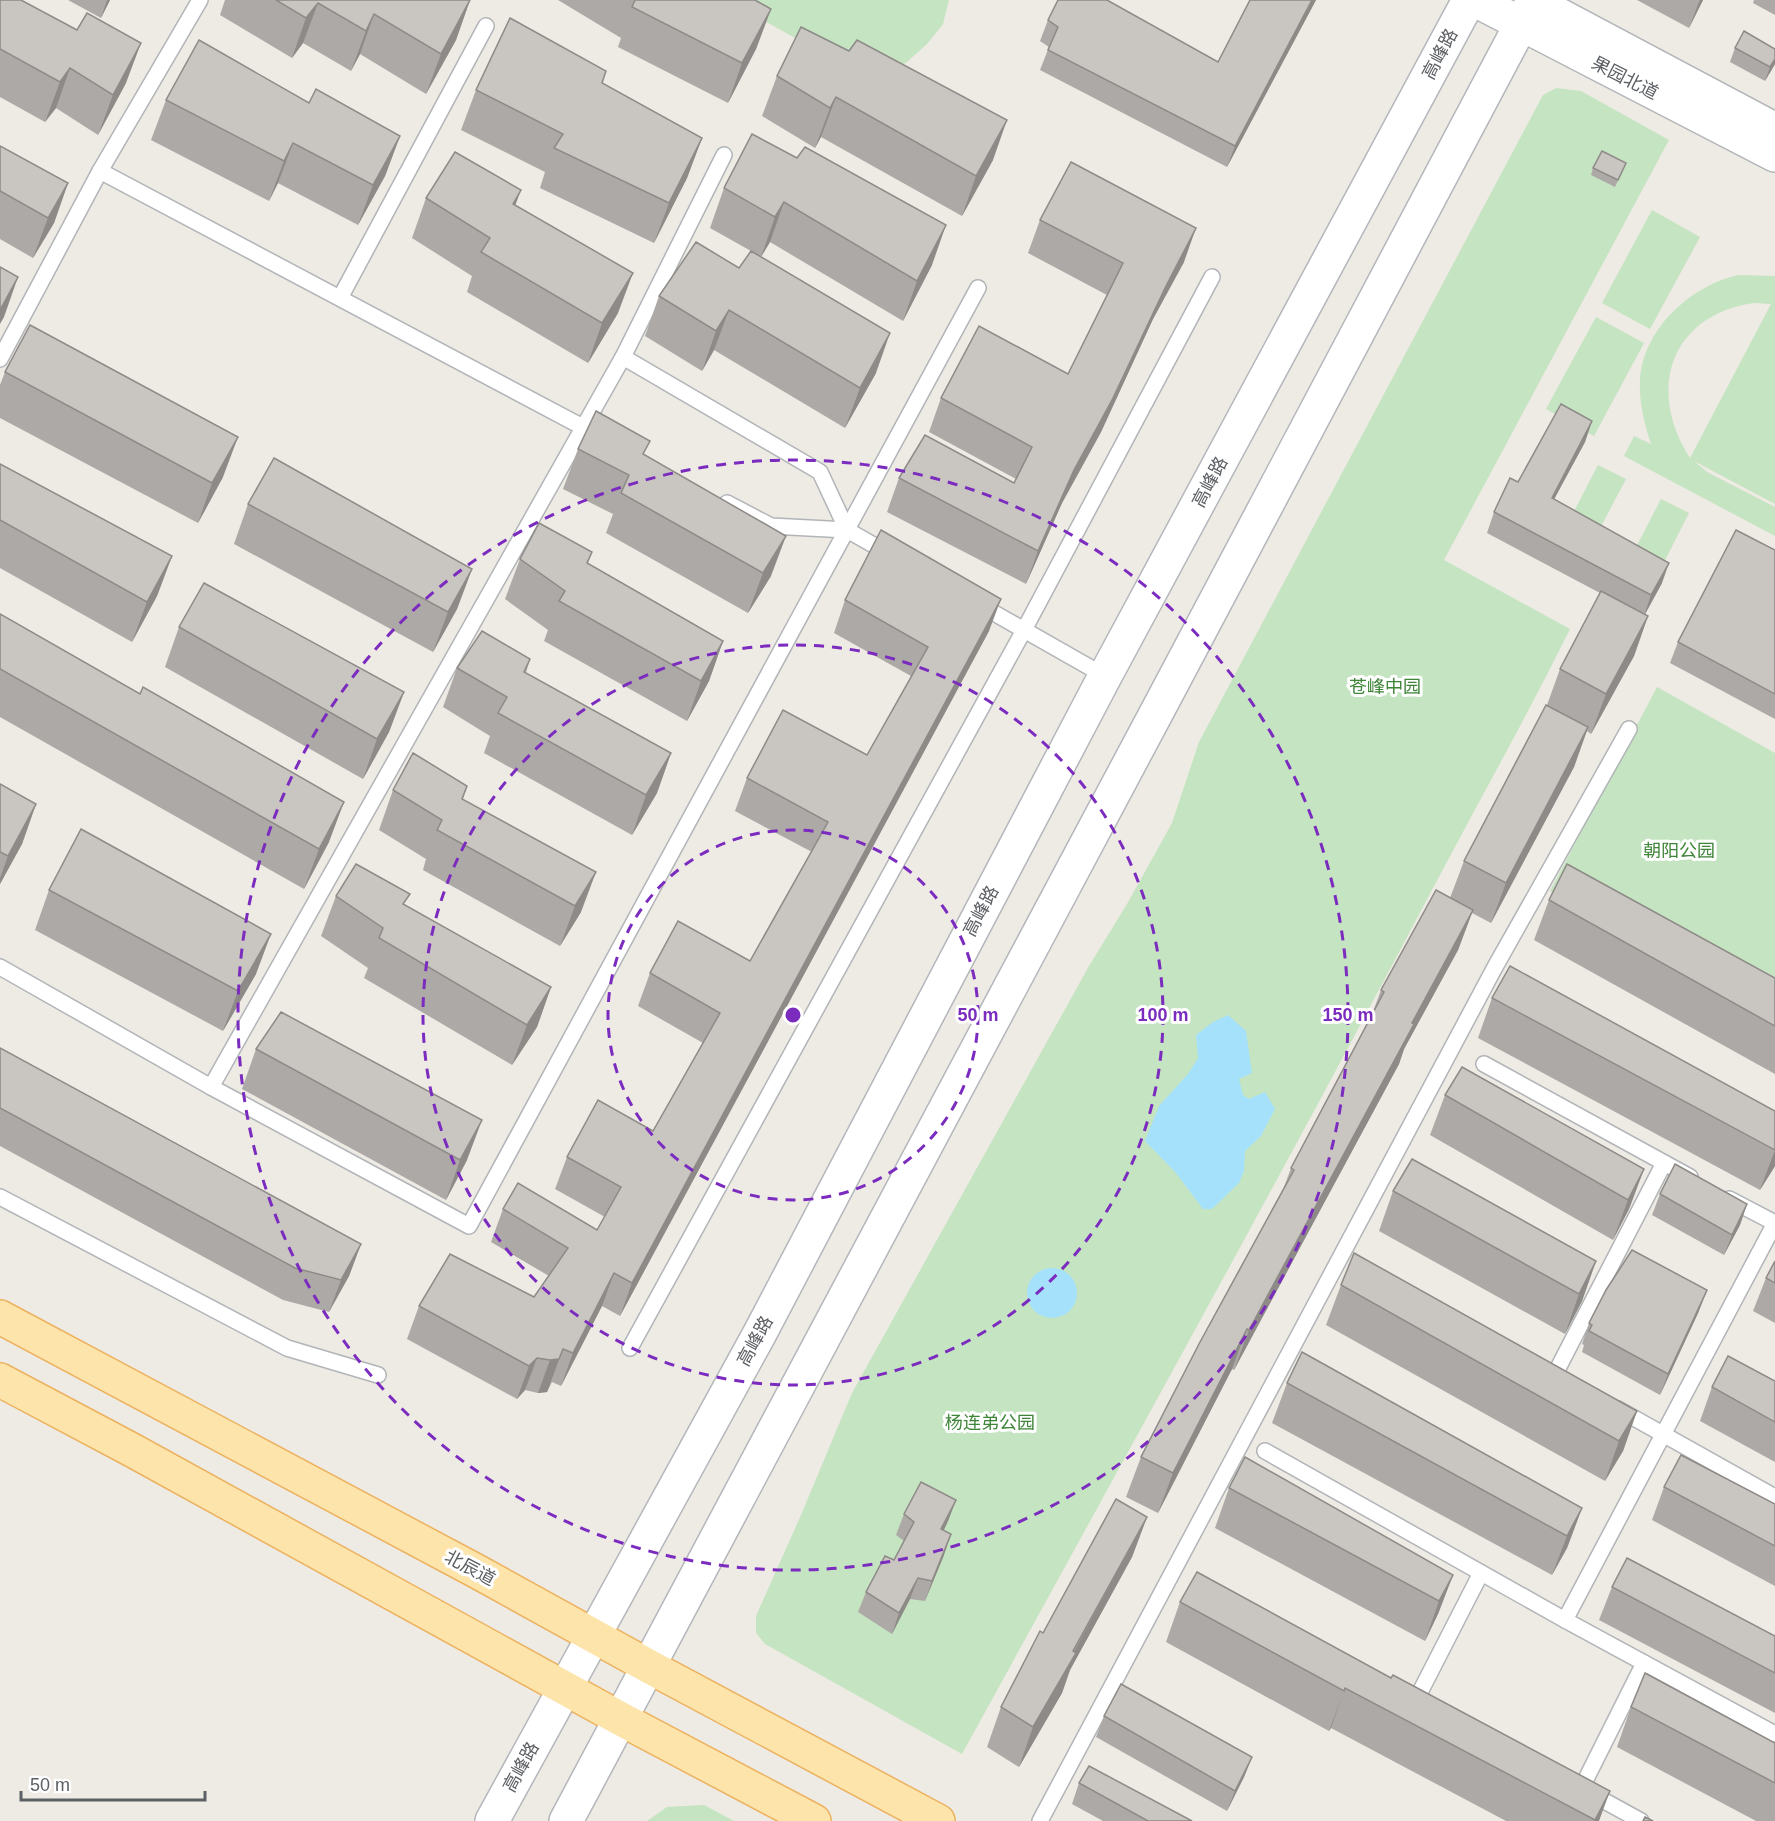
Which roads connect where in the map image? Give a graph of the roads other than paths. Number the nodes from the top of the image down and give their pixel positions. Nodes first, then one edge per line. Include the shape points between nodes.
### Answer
1 (200, 0) edge
2 (1469, 0) edge
3 (1475, 0) edge
4 (1530, 7) edge
5 (486, 27) dead end
6 (1775, 130) edge
7 (724, 155) dead end
8 (1775, 155) edge
9 (100, 171) junction
10 (1212, 277) dead end
11 (978, 288) dead end
12 (340, 298) junction
13 (623, 357) junction
14 (0, 359) edge
15 (583, 427) junction
16 (604, 438) edge
17 (719, 499) edge
18 (847, 530) junction
19 (899, 560) edge
20 (962, 595) edge
21 (1024, 630) junction
22 (1105, 676) junction
23 (1629, 729) dead end
24 (0, 967) edge
25 (1484, 1064) dead end
26 (212, 1087) junction
27 (1664, 1163) junction
28 (0, 1197) edge
29 (0, 1317) edge
30 (630, 1348) dead end
31 (1554, 1374) edge
32 (378, 1375) dead end
33 (0, 1380) edge
34 (1604, 1402) edge
35 (1663, 1435) junction
36 (1264, 1451) dead end
37 (1775, 1497) edge
38 (1481, 1573) junction
39 (1565, 1620) junction
40 (592, 1635) junction
41 (1644, 1663) junction
42 (650, 1667) junction
43 (564, 1688) junction
44 (1416, 1700) edge
45 (621, 1719) junction
46 (1775, 1734) edge
47 (492, 1821) edge
48 (566, 1821) edge
49 (814, 1821) edge
50 (938, 1821) edge
51 (1040, 1821) edge
52 (1641, 1821) edge

1 - 9 lane
2 - 22 main road, 高峰路
3 - 4 main road, 果园北道
4 - 6 main road, 果园北道
4 - 8 main road, 果园北道
4 - 42 main road
5 - 12 lane
7 - 13 lane
9 - 12 lane
9 - 14 lane
10 - 21 lane
11 - 18 lane
12 - 15 lane
13 - 15 lane
13 - 18 lane via 820,472
15 - 16 lane
15 - 26 lane
17 - 18 lane via 771,526
18 - 19 lane
18 - 26 lane via 469,1226
20 - 21 lane
21 - 22 lane
21 - 30 lane
22 - 40 main road, 高峰路 via 760,1333
23 - 51 lane
24 - 26 lane
25 - 27 lane
27 - 31 lane
27 - 35 lane via 1775,1223
28 - 32 lane via 286,1348
29 - 40 main road, 北辰道
33 - 43 main road
34 - 35 lane
35 - 37 lane
35 - 39 lane
36 - 38 lane
38 - 39 lane
38 - 44 lane
39 - 41 lane
40 - 42 main road, 北辰道
40 - 43 main road, 高峰路
41 - 46 lane
41 - 52 lane via 1576,1786
42 - 45 main road
42 - 50 main road, 北辰道
43 - 45 main road
43 - 47 main road, 高峰路
45 - 48 main road
45 - 49 main road

